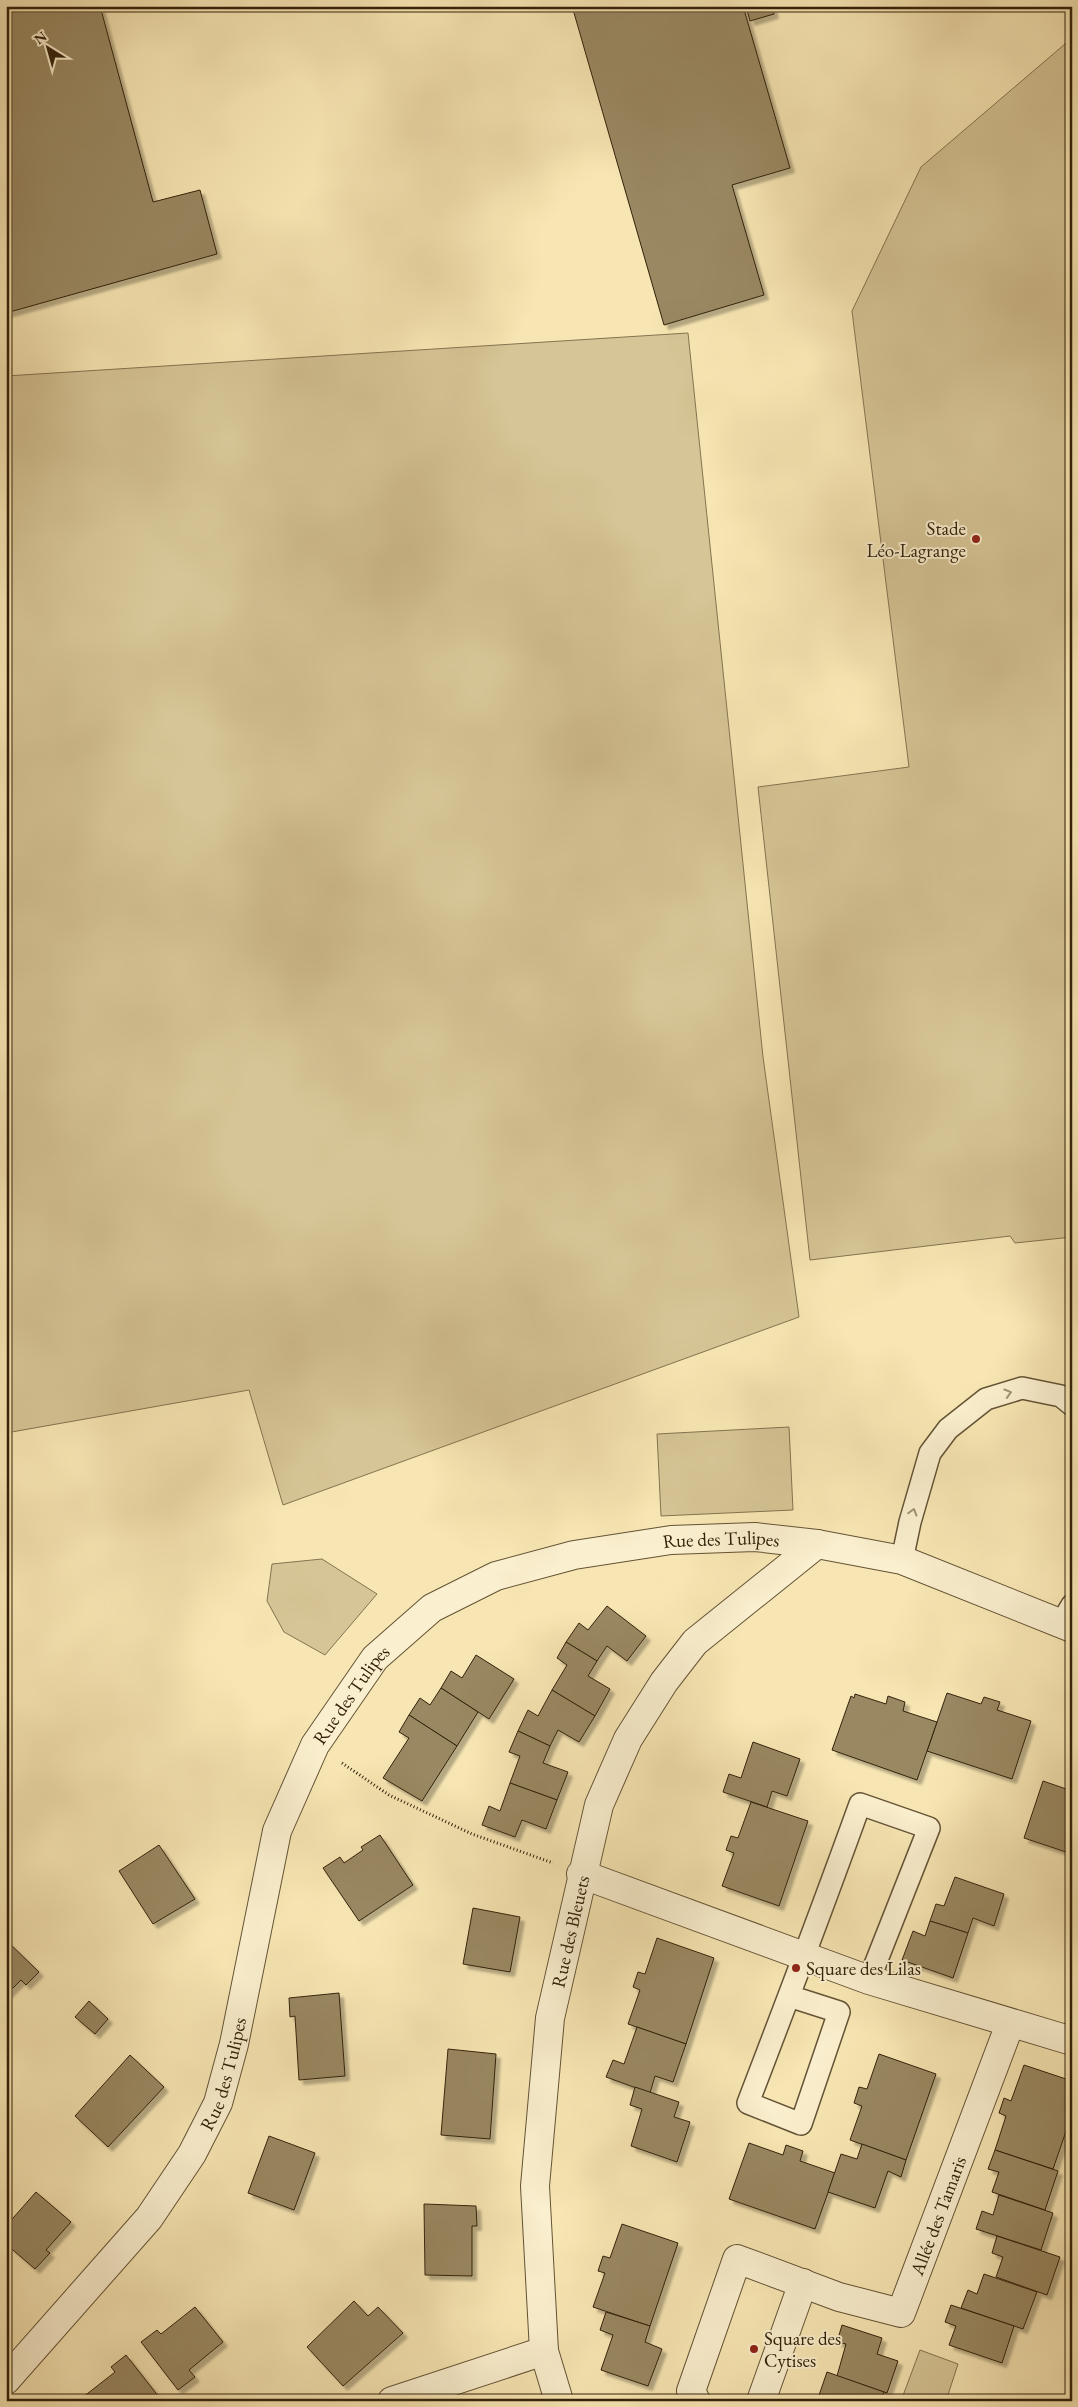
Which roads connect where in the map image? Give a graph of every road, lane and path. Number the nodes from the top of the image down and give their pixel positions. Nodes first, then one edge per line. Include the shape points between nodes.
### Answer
1 (1072, 1405) edge
2 (816, 1544) junction
3 (902, 1560) junction
4 (1068, 1618) edge
5 (315, 1745) junction
6 (581, 1874) junction
7 (805, 1956) junction
8 (869, 1980) junction
9 (789, 1996) junction
10 (1010, 2024) junction
11 (1072, 2041) edge
12 (803, 2284) junction
13 (544, 2351) junction
14 (6, 2380) edge
15 (392, 2401) edge
16 (559, 2401) edge
17 (696, 2401) edge
18 (761, 2401) edge

3 -> 1 lane via 930,1453 948,1429 986,1399 1022,1388 1061,1396
2 - 3 street, Rue des Tulipes
2 - 5 street, Rue des Tulipes via 755,1537 671,1540 574,1555 496,1576 432,1608 375,1658
2 - 6 street, Rue des Bleuets via 695,1642 664,1682 628,1739 602,1797
3 - 4 street, Rue des Tulipes
5 - 6 path via 389,1795 472,1834
5 - 14 street, Rue des Tulipes via 276,1831 234,2044 218,2104 192,2154 149,2218
6 - 7 street
6 - 13 street, Rue des Bleuets via 550,2018 535,2186
7 - 8 street
7 - 8 lane via 860,1804 929,1828
7 - 9 lane
8 - 10 street
9 - 9 lane via 748,2103 801,2124 840,2012
10 - 11 street
10 - 12 street, Allée des Tamaris via 901,2313
12 - 17 street, Allée des Tamaris via 737,2260 691,2391
12 - 18 street
13 - 15 street
13 - 16 street, Rue des Bleuets

